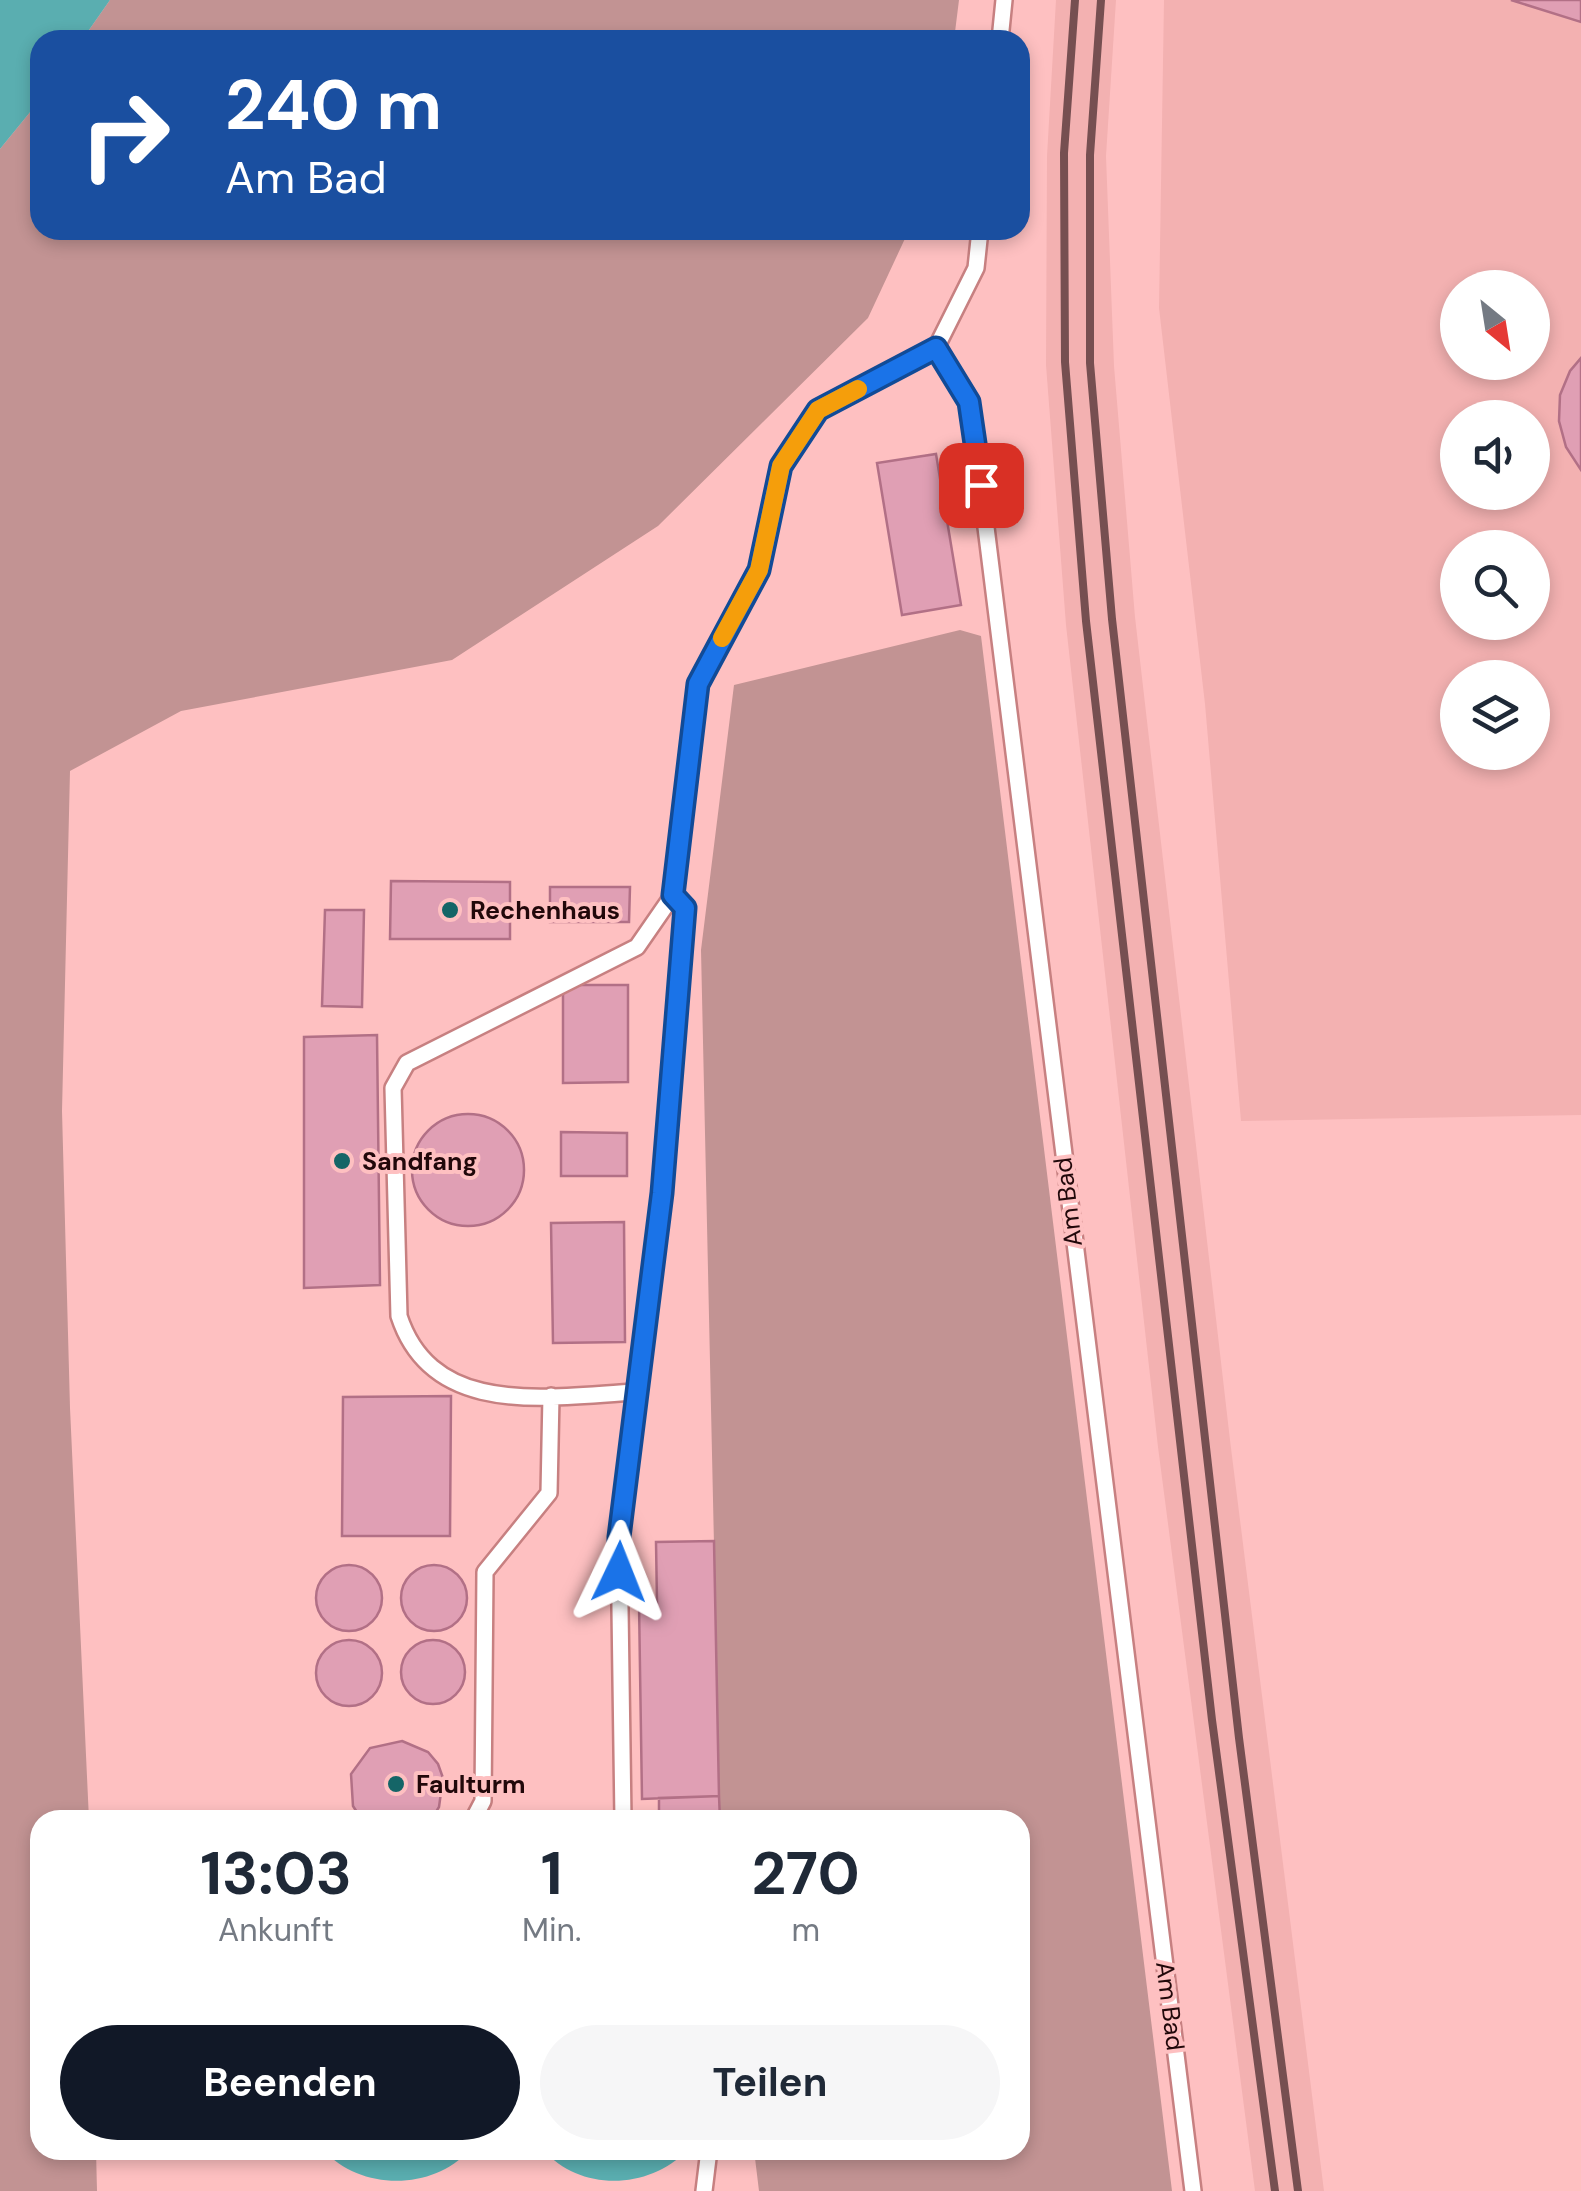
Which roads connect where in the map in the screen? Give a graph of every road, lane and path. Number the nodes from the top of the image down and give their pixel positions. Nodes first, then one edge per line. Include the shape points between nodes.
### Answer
1 (1004, 0) edge
2 (1001, 30) edge
3 (979, 240) edge
4 (936, 348) junction
5 (673, 895) junction
6 (637, 1392) junction
7 (551, 1396) junction
8 (478, 1810) edge
9 (623, 1810) edge
10 (709, 2160) edge
11 (704, 2191) edge
12 (1192, 2191) edge

1 - 2 lane
3 - 4 lane via 976,268
4 - 5 lane via 818,410 781,466 759,570 698,684
4 - 12 lane, Am Bad via 969,402 976,447
5 - 6 lane via 685,908 662,1193
5 - 7 lane via 637,947 408,1063 393,1088 399,1316 406,1338 449,1382 492,1394
6 - 7 lane
6 - 9 lane via 619,1537
7 - 8 lane via 549,1493 485,1572
10 - 11 lane

